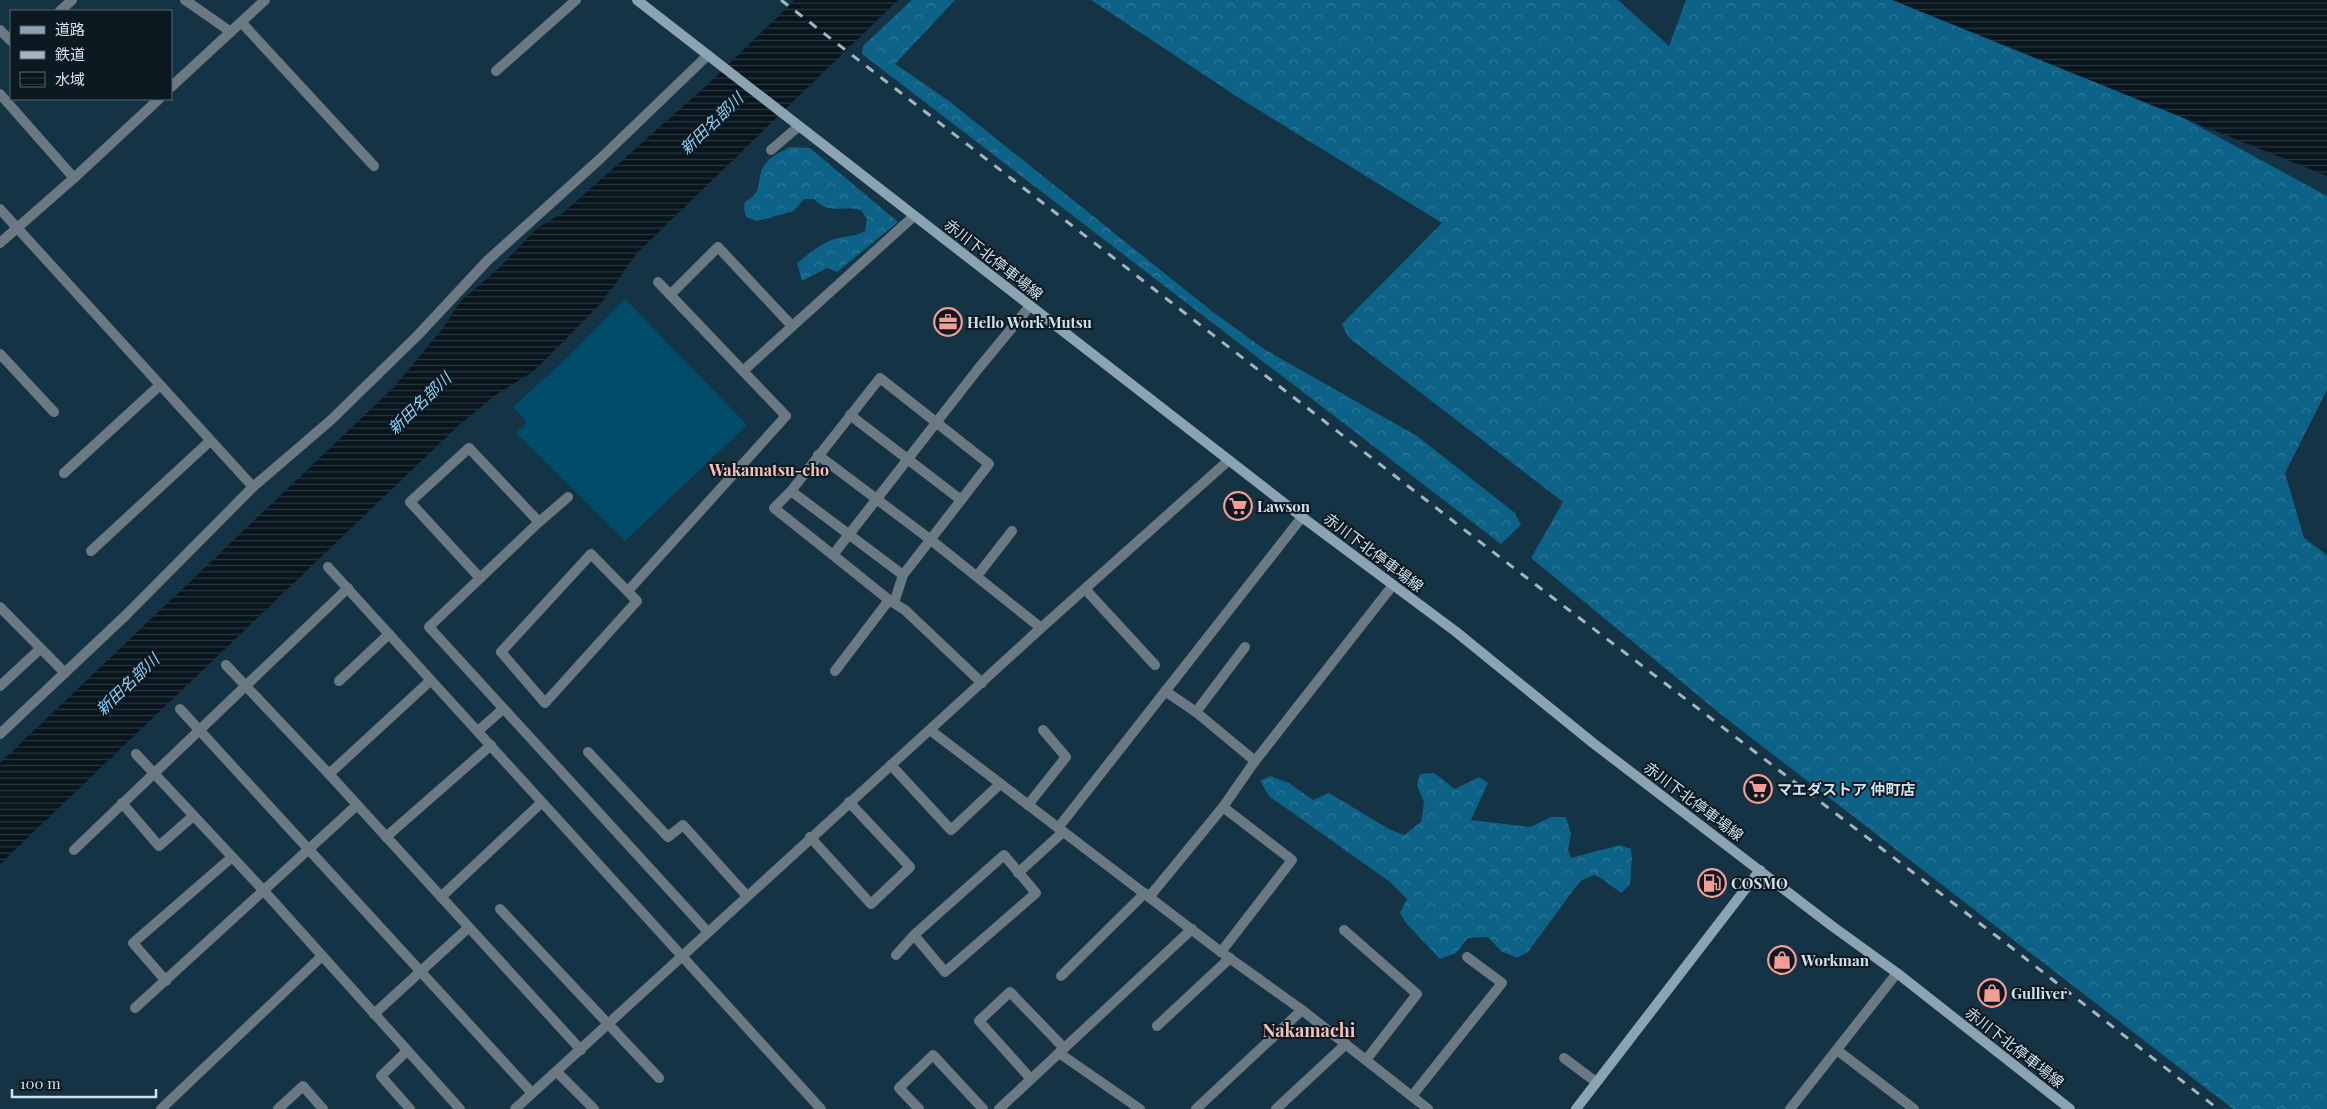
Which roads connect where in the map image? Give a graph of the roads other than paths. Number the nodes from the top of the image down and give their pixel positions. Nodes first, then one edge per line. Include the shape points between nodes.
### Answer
1 (72, 0) edge
2 (185, 0) edge
3 (265, 0) edge
4 (576, 0) edge
5 (637, 0) edge
6 (61, 10) edge
7 (241, 22) junction
8 (0, 30) edge
9 (231, 32) junction
10 (10, 40) edge
11 (710, 57) junction
12 (496, 71) dead end
13 (172, 86) edge
14 (0, 94) edge
15 (158, 100) edge
16 (799, 126) junction
17 (771, 150) dead end
18 (374, 166) dead end
19 (74, 178) junction
20 (0, 209) edge
21 (914, 216) junction
22 (16, 228) junction
23 (0, 243) edge
24 (658, 282) dead end
25 (670, 294) junction
26 (1030, 306) junction
27 (792, 326) junction
28 (0, 354) edge
29 (743, 371) junction
30 (160, 385) junction
31 (54, 412) dead end
32 (850, 415) junction
33 (937, 422) junction
34 (210, 441) junction
35 (818, 455) junction
36 (907, 459) junction
37 (1229, 460) junction
38 (64, 474) dead end
39 (253, 487) junction
40 (791, 491) junction
41 (568, 497) dead end
42 (876, 499) junction
43 (961, 500) junction
44 (1302, 518) junction
45 (539, 522) junction
46 (1012, 531) dead end
47 (849, 534) junction
48 (931, 540) junction
49 (91, 551) dead end
50 (834, 555) junction
51 (328, 566) dead end
52 (903, 575) junction
53 (976, 576) junction
54 (480, 578) junction
55 (1393, 585) junction
56 (348, 588) junction
57 (1085, 589) junction
58 (628, 591) junction
59 (892, 601) junction
60 (0, 607) edge
61 (1041, 628) junction
62 (389, 634) junction
63 (1245, 647) dead end
64 (40, 649) junction
65 (226, 665) dead end
66 (1155, 665) dead end
67 (835, 671) dead end
68 (65, 673) junction
69 (339, 681) dead end
70 (430, 681) junction
71 (982, 683) junction
72 (246, 685) junction
73 (0, 686) edge
74 (1165, 691) junction
75 (180, 709) dead end
76 (503, 709) junction
77 (1196, 712) junction
78 (199, 730) junction
79 (930, 730) junction
80 (1043, 730) dead end
81 (478, 731) junction
82 (0, 734) edge
83 (490, 745) junction
84 (588, 752) dead end
85 (136, 754) dead end
86 (1255, 761) junction
87 (891, 764) junction
88 (153, 772) junction
89 (329, 774) junction
90 (1000, 784) junction
91 (541, 802) junction
92 (849, 802) junction
93 (122, 803) junction
94 (357, 806) junction
95 (1028, 806) junction
96 (1223, 807) junction
97 (192, 817) junction
98 (1060, 830) junction
99 (386, 837) junction
100 (810, 837) junction
101 (74, 850) dead end
102 (310, 850) junction
103 (231, 858) junction
104 (1760, 870) junction
105 (1018, 873) junction
106 (264, 891) junction
107 (1148, 895) junction
108 (747, 896) junction
109 (441, 897) junction
110 (500, 908) dead end
111 (468, 928) junction
112 (1192, 929) junction
113 (1344, 930) dead end
114 (708, 932) junction
115 (914, 935) junction
116 (896, 955) dead end
117 (1226, 955) junction
118 (322, 956) junction
119 (682, 956) junction
120 (1467, 957) dead end
121 (420, 972) junction
122 (1897, 973) junction
123 (1061, 976) dead end
124 (166, 981) junction
125 (135, 1008) dead end
126 (1302, 1010) junction
127 (374, 1014) junction
128 (608, 1024) junction
129 (1157, 1026) dead end
130 (1346, 1044) junction
131 (581, 1050) junction
132 (1837, 1050) junction
133 (407, 1051) junction
134 (1062, 1051) junction
135 (1564, 1058) dead end
136 (1366, 1060) junction
137 (557, 1072) junction
138 (659, 1078) dead end
139 (1031, 1079) junction
140 (1596, 1082) junction
141 (532, 1093) junction
142 (1412, 1096) junction
143 (161, 1109) edge
144 (278, 1109) edge
145 (323, 1109) edge
146 (410, 1109) edge
147 (460, 1109) edge
148 (515, 1109) edge
149 (594, 1109) edge
150 (821, 1109) edge
151 (919, 1109) edge
152 (983, 1109) edge
153 (999, 1109) edge
154 (1140, 1109) edge
155 (1196, 1109) edge
156 (1276, 1109) edge
157 (1428, 1109) edge
158 (1576, 1109) edge
159 (1790, 1109) edge
160 (1914, 1109) edge
161 (2070, 1109) edge

1 - 6 street
2 - 9 street
3 - 7 street
4 - 12 street
5 - 11 main road, 赤川下北停車場線
7 - 9 street
7 - 18 street
8 - 10 street
9 - 13 street
11 - 16 main road, 赤川下北停車場線
11 - 39 street via 488,260 332,420
14 - 19 street
15 - 19 street
16 - 17 street
16 - 21 main road, 赤川下北停車場線
19 - 22 street
20 - 22 street
21 - 26 main road, 赤川下北停車場線
21 - 27 street
22 - 23 street
22 - 30 street
24 - 25 street
25 - 27 street via 718,247
25 - 29 street
26 - 33 street
26 - 37 main road, 赤川下北停車場線
27 - 29 street
28 - 31 street
29 - 58 street via 786,416
30 - 34 street
30 - 38 street
32 - 33 street via 880,378
32 - 35 street
32 - 36 street
33 - 36 street
33 - 43 street via 989,464
34 - 39 street
34 - 49 street
35 - 40 street
35 - 42 street
36 - 42 street
36 - 43 street
37 - 44 main road, 赤川下北停車場線
37 - 57 street
39 - 68 street
40 - 47 street
40 - 50 street via 774,508
41 - 45 street
42 - 47 street
42 - 48 street
43 - 48 street
44 - 55 main road, 赤川下北停車場線
44 - 74 street
45 - 54 street
45 - 54 street via 469,448 410,502
46 - 53 street
47 - 50 street
47 - 52 street
48 - 52 street
48 - 53 street
50 - 59 street
51 - 56 street
52 - 59 street
53 - 61 street
54 - 76 street via 429,627
55 - 86 street
55 - 104 main road, 赤川下北停車場線
56 - 62 street
56 - 72 street
57 - 61 street
57 - 66 street
58 - 58 street via 591,554 502,652 545,703 637,601
59 - 67 street
59 - 71 street
60 - 64 street
61 - 71 street
62 - 69 street
62 - 70 street
63 - 77 street
64 - 68 street
64 - 73 street
65 - 72 street
68 - 82 street
70 - 81 street
70 - 89 street
71 - 79 street
72 - 78 street
72 - 89 street
74 - 77 street
74 - 98 street
75 - 78 street
76 - 81 street
76 - 114 street
77 - 86 street
78 - 88 street
78 - 102 street
79 - 87 street
79 - 90 street
80 - 95 street via 1066,757
81 - 83 street
83 - 91 street
83 - 99 street
84 - 108 street via 668,837 683,825
85 - 88 street
86 - 96 street
87 - 90 street via 951,830
87 - 92 street
88 - 93 street
88 - 97 street
89 - 94 street
90 - 95 street
91 - 109 street
91 - 119 street
92 - 100 street
92 - 100 street via 910,867 871,904
93 - 97 street via 159,846
93 - 101 street
94 - 99 street
94 - 102 street
95 - 98 street
96 - 107 street
96 - 117 street via 1292,860
97 - 103 street
98 - 105 street
98 - 107 street
99 - 109 street
100 - 108 street
102 - 106 street
102 - 121 street
103 - 106 street
103 - 124 street via 133,943
104 - 122 main road, 赤川下北停車場線
104 - 140 main road
105 - 115 street via 1004,855
105 - 115 street via 1036,893 945,972
106 - 118 street
106 - 124 street
107 - 112 street
107 - 123 street
108 - 114 street
109 - 111 street
110 - 128 street
111 - 121 street
111 - 131 street
112 - 117 street
112 - 134 street
113 - 136 street via 1417,994
114 - 119 street
115 - 116 street
117 - 126 street
117 - 129 street
118 - 127 street
118 - 143 street
119 - 128 street
119 - 150 street
120 - 142 street via 1502,983
121 - 127 street
121 - 141 street
122 - 132 street
122 - 161 main road, 赤川下北停車場線
124 - 125 street
126 - 130 street
126 - 155 street
127 - 133 street
128 - 131 street
128 - 138 street
130 - 136 street
130 - 156 street
131 - 137 street
132 - 159 street
132 - 160 street
133 - 146 street via 381,1076
133 - 147 street
134 - 139 street
134 - 139 street via 1010,992 979,1021
134 - 154 street
135 - 140 street
136 - 142 street
137 - 141 street
137 - 149 street
139 - 153 street
140 - 158 main road
141 - 148 street
142 - 157 street
144 - 145 street via 303,1086
151 - 152 street via 899,1088 933,1055

